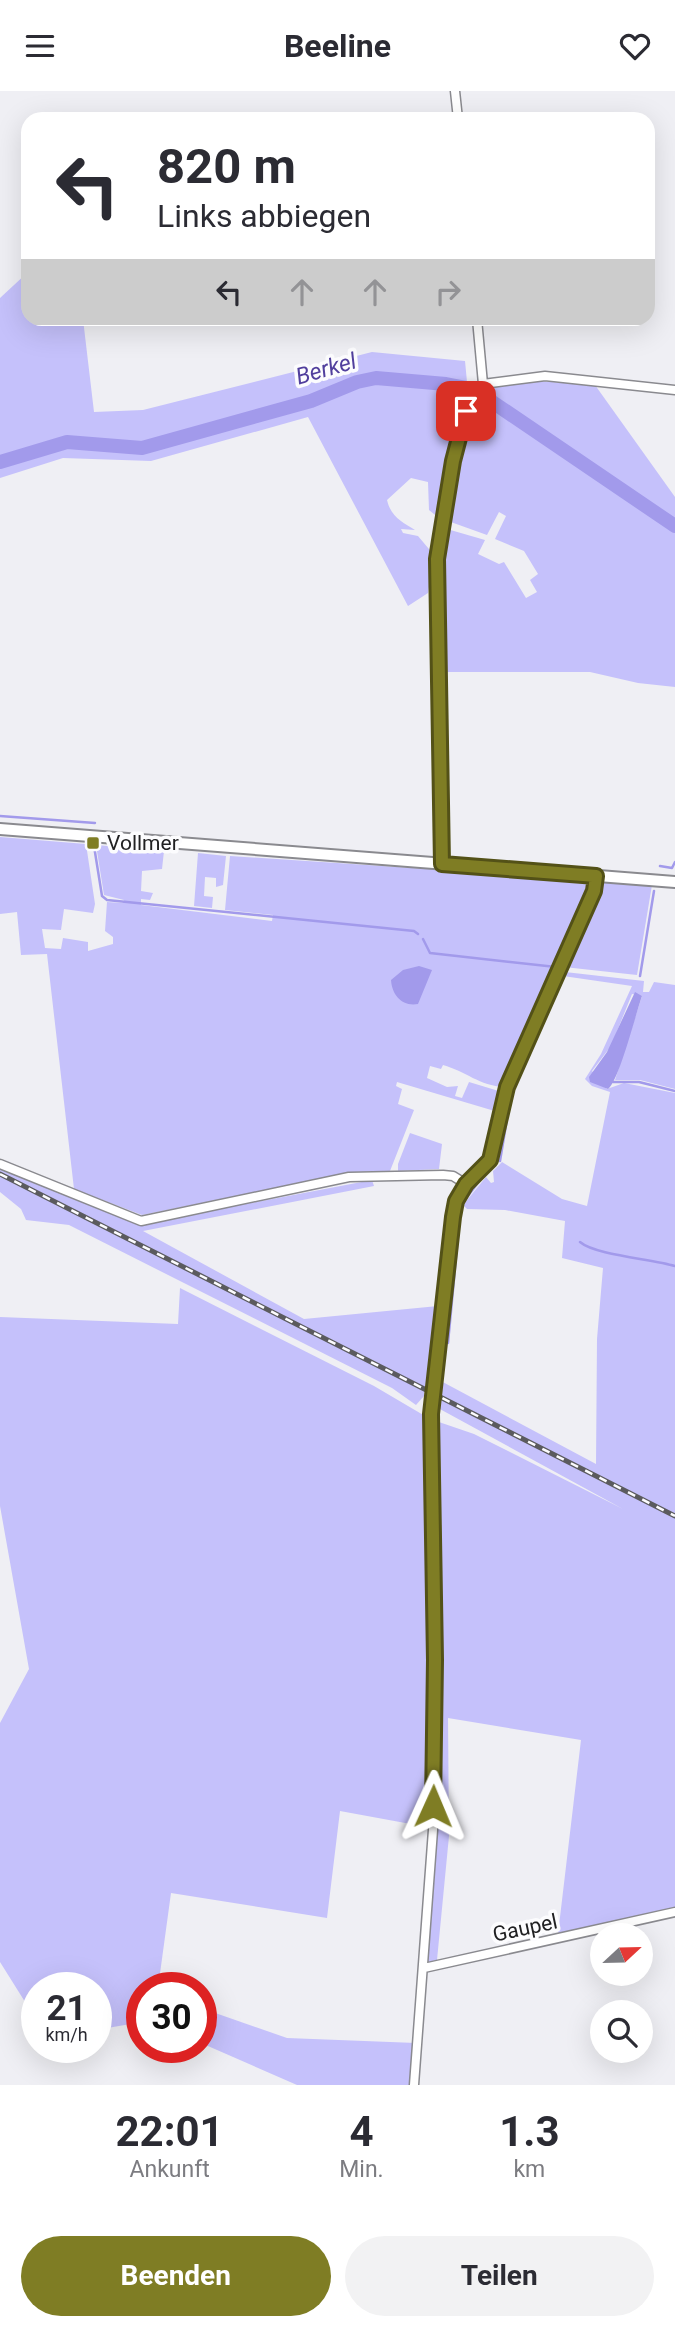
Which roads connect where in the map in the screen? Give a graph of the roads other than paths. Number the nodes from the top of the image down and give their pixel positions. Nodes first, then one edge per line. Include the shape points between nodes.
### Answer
1 (455, 91) edge
2 (457, 112) edge
3 (478, 326) edge
4 (483, 385) junction
5 (675, 390) edge
6 (0, 829) edge
7 (442, 864) junction
8 (596, 876) junction
9 (675, 882) edge
10 (0, 1164) edge
11 (466, 1184) junction
12 (675, 1912) edge
13 (424, 1968) junction
14 (414, 2085) edge

1 - 2 street
3 - 4 street
4 - 5 street via 545,376
4 - 7 street via 460,425 437,559
6 - 7 main road
7 - 8 main road
8 - 9 main road
8 - 11 street via 594,891 507,1087 493,1151
10 - 11 street via 141,1220 349,1177 443,1175
11 - 13 street via 453,1217 431,1414 435,1660
12 - 13 street, Gaupel
13 - 14 street

